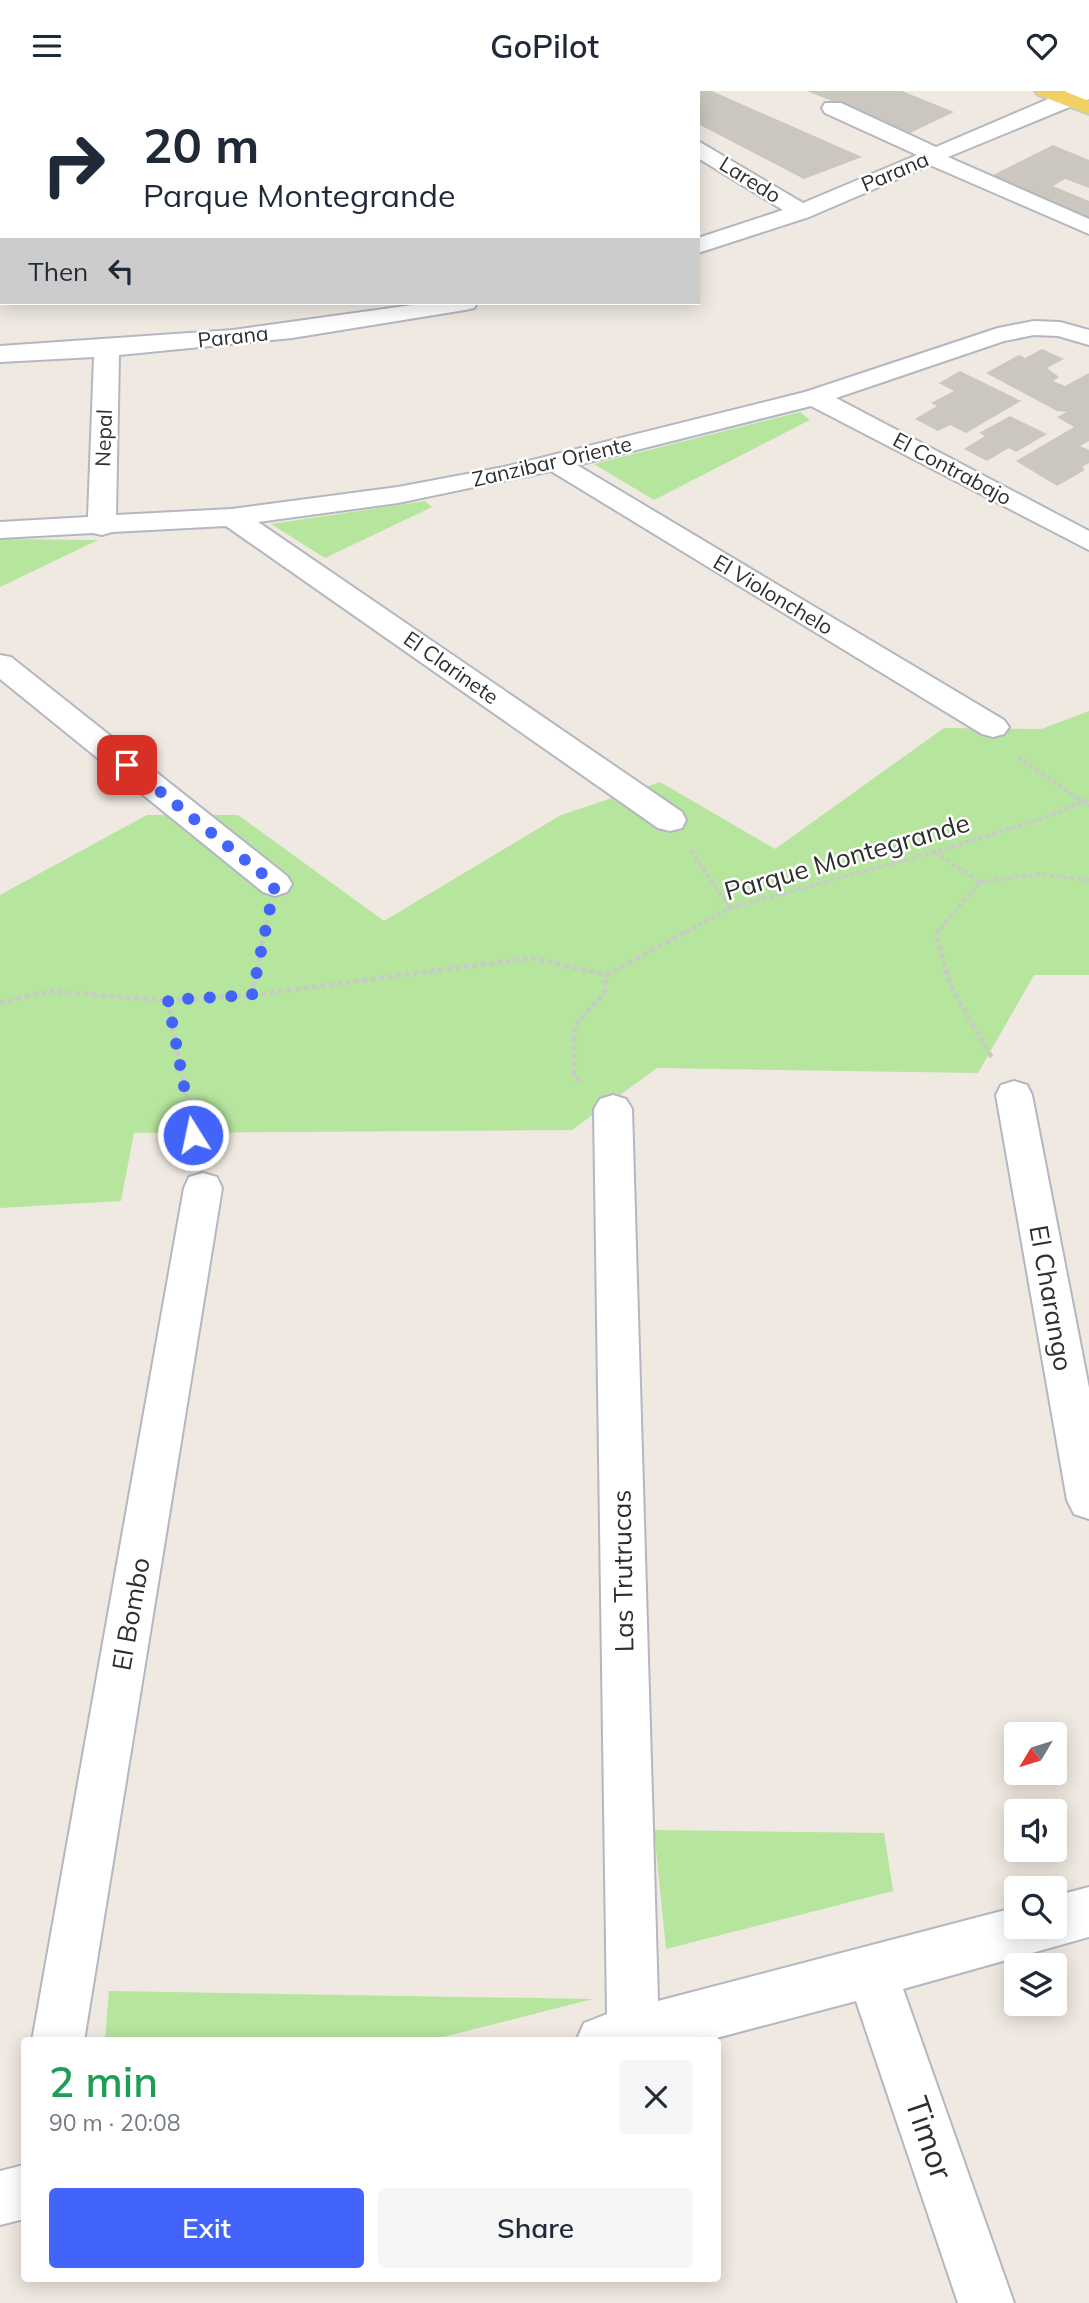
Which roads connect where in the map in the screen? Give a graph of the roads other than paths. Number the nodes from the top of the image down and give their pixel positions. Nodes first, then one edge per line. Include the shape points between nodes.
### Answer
1 (1089, 93) edge
2 (1056, 95) edge
3 (833, 108) dead end
4 (1089, 108) edge
5 (700, 149) edge
6 (932, 156) junction
7 (801, 212) junction
8 (1089, 227) edge
9 (700, 245) edge
10 (452, 305) edge
11 (1089, 338) edge
12 (107, 349) junction
13 (0, 354) edge
14 (814, 397) junction
15 (554, 462) junction
16 (232, 517) junction
17 (102, 527) junction
18 (0, 530) edge
19 (1089, 542) edge
20 (0, 664) edge
21 (993, 727) road end
22 (670, 820) road end
23 (275, 884) road end
24 (1014, 1095) road end
25 (613, 1109) road end
26 (203, 1188) road end
27 (1089, 1500) edge
28 (1089, 1912) edge
29 (1067, 1918) edge
30 (1004, 1936) edge
31 (872, 1972) junction
32 (617, 2036) edge
33 (59, 2037) edge
34 (21, 2193) edge
35 (0, 2198) edge
36 (986, 2303) edge

1 - 2 street, Parana
2 - 4 main road
2 - 6 street, Parana
3 - 6 street
5 - 7 street, Laredo
6 - 7 street, Parana
6 - 8 street
7 - 9 street, Parana
10 - 12 street, Parana via 281,332
11 - 14 street, Zanzibar Oriente via 1034,328 998,335
12 - 13 street, Parana
12 - 17 street, Nepal
14 - 15 street, Zanzibar Oriente
14 - 19 street, El Contrabajo
15 - 16 street, Zanzibar Oriente via 398,495
15 - 21 street, El Violonchelo
16 - 17 street, Zanzibar Oriente
16 - 22 street, El Clarinete
17 - 18 street, Zanzibar Oriente
20 - 23 street
24 - 27 street, El Charango
25 - 32 street, Las Trutrucas
26 - 33 street, El Bombo
28 - 29 street
30 - 31 street
31 - 32 street
31 - 36 street, Timor
34 - 35 street

